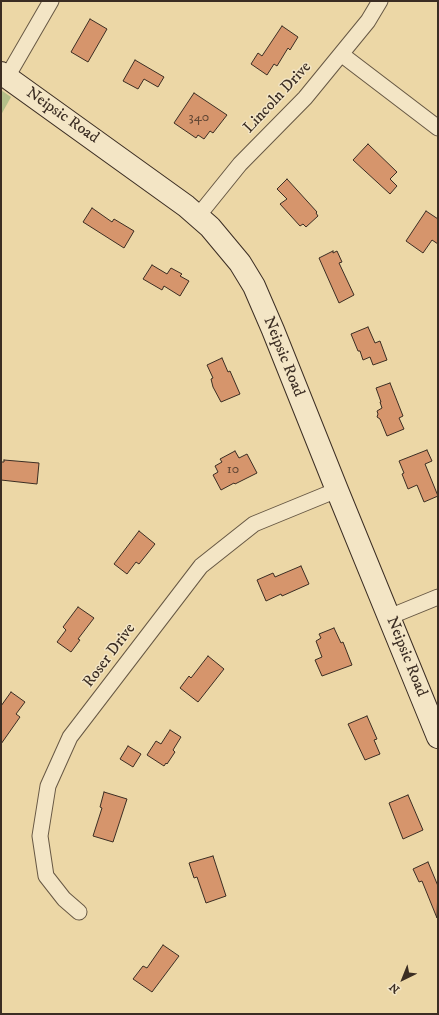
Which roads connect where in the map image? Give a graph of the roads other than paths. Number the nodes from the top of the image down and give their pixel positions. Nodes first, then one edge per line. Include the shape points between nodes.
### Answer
1 (51, 1) edge
2 (380, 1) edge
3 (341, 54) junction
4 (4, 75) edge
5 (438, 128) edge
6 (198, 216) junction
7 (337, 490) junction
8 (438, 597) edge
9 (390, 617) junction
10 (438, 737) edge
11 (80, 912) dead end

1 - 4 street
2 - 3 street, Lincoln Drive via 368,21
3 - 5 street
3 - 6 street, Lincoln Drive via 305,98 240,164
4 - 6 street, Neipsic Road
6 - 7 street, Neipsic Road via 222,240 254,286
7 - 9 street, Neipsic Road
7 - 11 street, Roser Drive via 254,524 201,566 70,737 48,786 40,836 46,876 64,898
8 - 9 street
9 - 10 street, Neipsic Road

